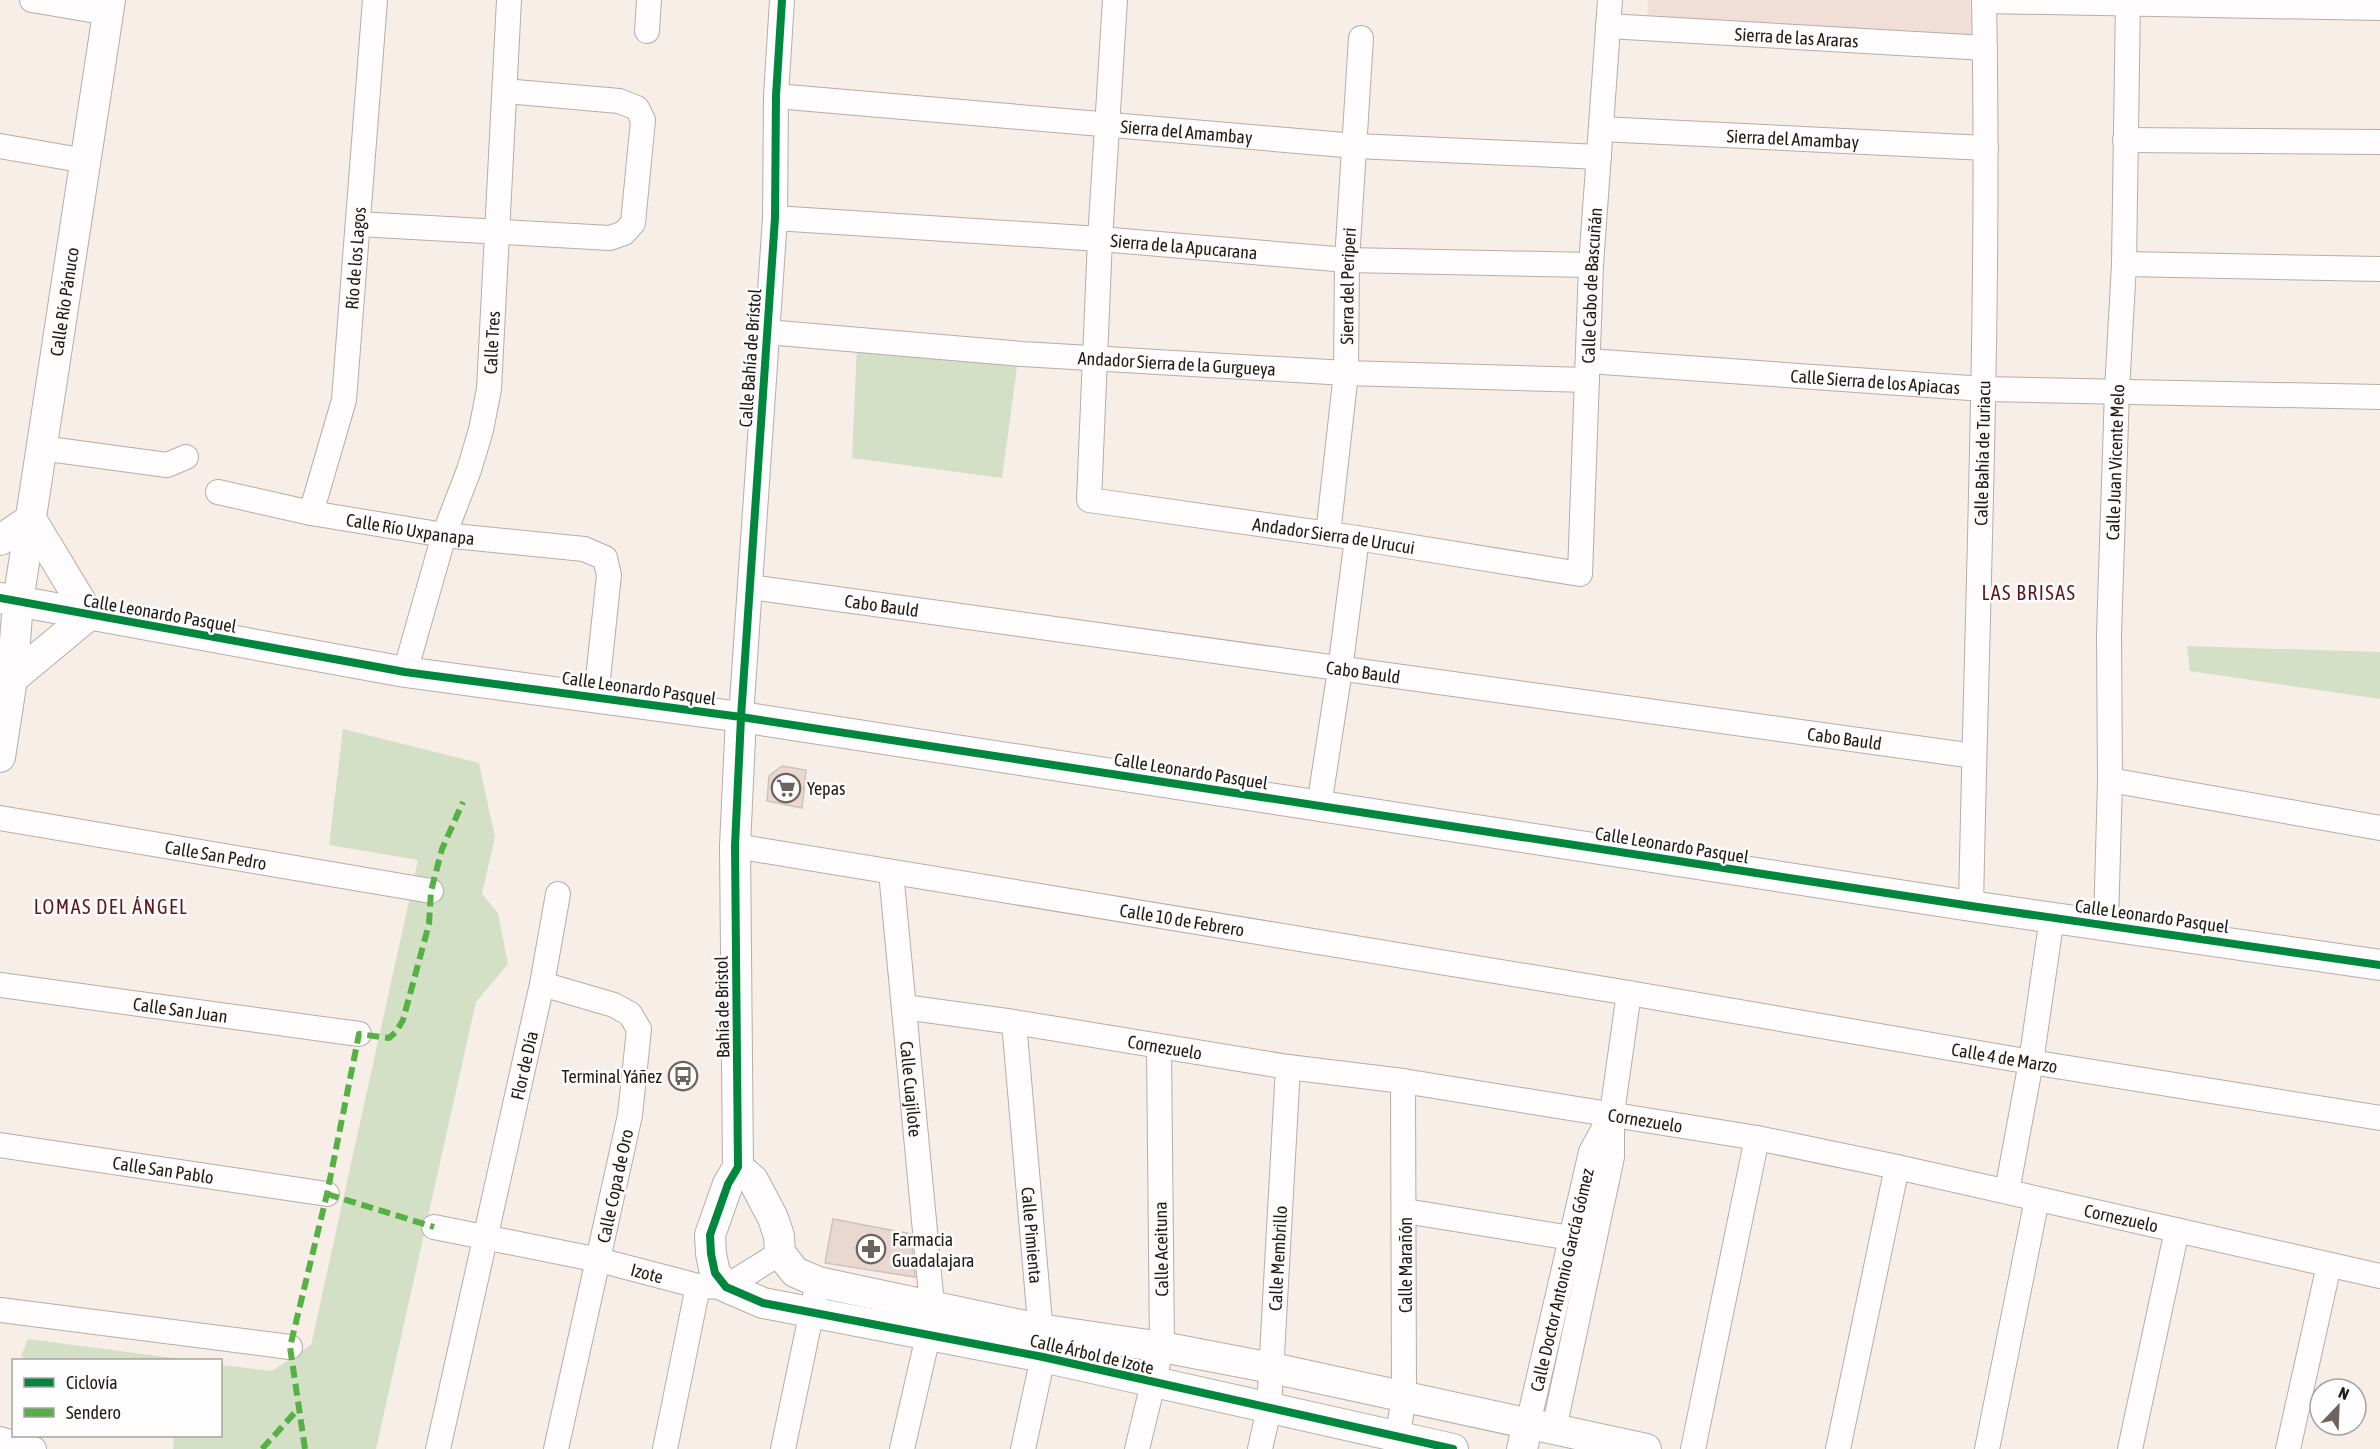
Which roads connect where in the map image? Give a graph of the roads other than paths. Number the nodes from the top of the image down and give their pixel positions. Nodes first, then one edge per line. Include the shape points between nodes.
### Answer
1 (32, 0) edge
2 (375, 0) edge
3 (509, 0) edge
4 (649, 0) edge
5 (782, 0) edge
6 (1115, 0) edge
7 (1610, 0) edge
8 (1984, 0) edge
9 (2128, 2) edge
10 (109, 7) edge
11 (2380, 8) edge
12 (1608, 26) junction
13 (647, 31) dead end
14 (1361, 38) dead end
15 (1984, 48) junction
16 (505, 91) junction
17 (776, 96) junction
18 (1108, 124) junction
19 (1601, 129) junction
20 (2125, 140) junction
21 (2380, 142) edge
22 (0, 146) edge
23 (1356, 146) junction
24 (1986, 148) junction
25 (1599, 157) junction
26 (86, 160) junction
27 (775, 218) junction
28 (359, 224) junction
29 (496, 232) junction
30 (1100, 239) junction
31 (1347, 260) junction
32 (2124, 264) junction
33 (1592, 265) junction
34 (2380, 269) edge
35 (766, 332) junction
36 (1095, 358) junction
37 (1587, 371) junction
38 (1346, 373) junction
39 (1984, 389) junction
40 (2117, 391) junction
41 (2380, 397) edge
42 (41, 448) junction
43 (186, 457) dead end
44 (218, 492) dead end
45 (311, 513) junction
46 (31, 519) junction
47 (1328, 534) junction
48 (444, 535) junction
49 (1357, 538) junction
50 (0, 540) edge
51 (1580, 574) joint
52 (751, 587) junction
53 (9, 600) edge
54 (89, 615) junction
55 (1340, 670) junction
56 (6, 672) edge
57 (405, 672) junction
58 (596, 698) junction
59 (741, 717) junction
60 (1974, 756) junction
61 (0, 757) edge
62 (2110, 780) junction
63 (1319, 806) junction
64 (0, 818) edge
65 (2380, 828) edge
66 (735, 846) junction
67 (891, 872) junction
68 (431, 891) dead end
69 (558, 894) dead end
70 (1971, 906) junction
71 (2052, 917) junction
72 (2106, 924) junction
73 (2380, 965) edge
74 (542, 984) junction
75 (0, 985) edge
76 (1629, 993) junction
77 (904, 1007) junction
78 (1014, 1022) junction
79 (359, 1034) dead end
80 (1159, 1047) junction
81 (2031, 1062) junction
82 (1288, 1067) junction
83 (1403, 1081) junction
84 (1612, 1113) junction
85 (2380, 1118) edge
86 (1757, 1138) junction
87 (0, 1145) edge
88 (738, 1167) junction
89 (1897, 1167) junction
90 (2007, 1191) junction
91 (327, 1194) dead end
92 (2037, 1199) junction
93 (1405, 1211) junction
94 (434, 1227) dead end
95 (2176, 1230) junction
96 (485, 1236) junction
97 (1570, 1238) junction
98 (780, 1252) junction
99 (599, 1260) junction
100 (2329, 1265) junction
101 (2380, 1276) edge
102 (818, 1282) junction
103 (712, 1286) junction
104 (932, 1305) junction
105 (0, 1310) edge
106 (812, 1312) junction
107 (928, 1336) junction
108 (1041, 1343) junction
109 (290, 1347) dead end
110 (1162, 1347) junction
111 (1272, 1368) junction
112 (1152, 1383) junction
113 (1404, 1395) junction
114 (1269, 1409) junction
115 (1539, 1438) edge
116 (0, 1439) edge
117 (1398, 1444) edge
118 (31, 1449) edge
119 (438, 1449) edge
120 (556, 1449) edge
121 (665, 1449) edge
122 (783, 1449) edge
123 (902, 1449) edge
124 (1023, 1449) edge
125 (1137, 1449) edge
126 (1260, 1449) edge
127 (1453, 1449) edge
128 (1646, 1449) edge
129 (1693, 1449) edge
130 (1838, 1449) edge
131 (1987, 1449) edge
132 (2130, 1449) edge
133 (2288, 1449) edge

1 - 10 street
2 - 28 street, Río de los Lagos
3 - 16 street, Calle Tres
4 - 13 street
5 - 17 street, Calle Bahía de Brístol
6 - 18 street
7 - 12 street, Calle Cabo de Bascuñán
8 - 9 street
8 - 15 street, Calle Bahía de Turiacu
9 - 11 street
9 - 20 street, Calle Juan Vicente Melo
10 - 26 street, Calle Río Pánuco
12 - 15 street, Sierra de las Araras
12 - 19 street, Calle Cabo de Bascuñán
14 - 23 street, Sierra del Periperi
15 - 24 street, Calle Bahía de Turiacu
16 - 29 street, Calle Tres
16 - 29 street via 619,101 637,108 643,120 633,223 624,233 610,238
17 - 18 street, Sierra del Amambay
17 - 27 street, Calle Bahía de Brístol
18 - 23 street, Sierra del Amambay
18 - 30 street
19 - 24 street, Sierra del Amambay
19 - 25 street, Calle Cabo de Bascuñán
20 - 21 street
20 - 32 street, Calle Juan Vicente Melo
22 - 26 street
23 - 25 street, Sierra del Amambay
23 - 31 street, Sierra del Periperi
24 - 39 street, Calle Bahía de Turiacu
25 - 33 street, Calle Cabo de Bascuñán
26 - 42 street, Calle Río Pánuco
27 - 30 street, Sierra de la Apucarana
27 - 35 street, Calle Bahía de Brístol
28 - 29 street
28 - 45 street, Río de los Lagos via 344,400
29 - 48 street, Calle Tres via 489,389 472,460
30 - 31 street, Sierra de la Apucarana
30 - 36 street
31 - 33 street, Sierra de la Apucarana
31 - 38 street, Sierra del Periperi
32 - 34 street
32 - 40 street, Calle Juan Vicente Melo
33 - 37 street, Calle Cabo de Bascuñán
35 - 36 street, Andador Sierra de la Gurgueya
35 - 52 street, Calle Bahía de Brístol
36 - 38 street, Andador Sierra de la Gurgueya
36 - 47 street, Andador Sierra de Urucui via 1089,500
37 - 38 street, Andador Sierra de la Gurgueya
37 - 39 street, Calle Sierra de los Apiacas
37 - 51 street, Calle Cabo de Bascuñán
38 - 47 street, Sierra del Periperi
39 - 40 street, Calle Sierra de los Apiacas
39 - 60 street, Calle Bahía de Turiacu
40 - 41 street, Calle Sierra de los Apiacas
40 - 62 street, Calle Juan Vicente Melo via 2109,634
42 - 43 street via 167,465
42 - 46 street, Calle Río Pánuco
44 - 45 street, Calle Río Uxpanapa
45 - 48 street, Calle Río Uxpanapa
46 - 50 street
46 - 53 street, Calle Río Pánuco
46 - 54 street
47 - 49 street, Andador Sierra de Urucui
48 - 57 street, Calle Tres
48 - 58 street, Calle Río Uxpanapa via 584,549 605,558 609,575
49 - 51 street, Andador Sierra de Urucui
49 - 55 street
52 - 55 street, Cabo Bauld
52 - 59 street, Calle Bahía de Brístol
53 - 54 street, Calle Leonardo Pasquel
53 - 56 street, Calle Río Pánuco
54 - 56 street
54 - 57 street, Calle Leonardo Pasquel
55 - 60 street, Cabo Bauld
55 - 63 street
56 - 61 street, Calle Río Pánuco
57 - 58 street, Calle Leonardo Pasquel
58 - 59 street, Calle Leonardo Pasquel
59 - 63 street, Calle Leonardo Pasquel
59 - 66 street, Bahía de Bristol
60 - 70 street, Calle Bahía de Turiacu
62 - 65 street
62 - 72 street, Calle Juan Vicente Melo
63 - 70 street, Calle Leonardo Pasquel
64 - 68 street, Calle San Pedro
66 - 67 street, Calle 10 de Febrero
66 - 88 street, Bahía de Bristol
67 - 76 street, Calle 10 de Febrero
67 - 77 street, Calle Cuajilote
69 - 74 street, Flor de Día
70 - 71 street, Calle Leonardo Pasquel
71 - 72 street, Calle Leonardo Pasquel
71 - 81 street
72 - 73 street, Calle Leonardo Pasquel
74 - 96 street, Flor de Día
74 - 99 street, Calle Copa de Oro via 614,1005 630,1014 639,1029 633,1096
75 - 79 street, Calle San Juan
76 - 81 street, Calle 4 de Marzo
76 - 84 street, Calle Doctor Antonio García Gómez
77 - 78 street, Cornezuelo
77 - 104 street, Calle Cuajilote
78 - 80 street, Cornezuelo
78 - 108 street, Calle Pimienta
80 - 82 street, Cornezuelo
80 - 110 street, Calle Aceituna
81 - 85 street, Calle 4 de Marzo
81 - 90 street
82 - 83 street, Cornezuelo
82 - 111 street, Calle Membrillo
83 - 84 street, Cornezuelo
83 - 93 street, Calle Marañón
84 - 86 street, Cornezuelo
84 - 97 street, Calle Doctor Antonio García Gómez via 1591,1152
84 - 115 street, Calle Doctor Antonio García Gómez via 1612,1157
86 - 89 street, Cornezuelo
86 - 129 street
87 - 91 street, Calle San Pablo
88 - 98 street via 753,1180 772,1218
88 - 103 street, Bahía de Bristol via 710,1234 715,1273
89 - 90 street, Cornezuelo
89 - 130 street
90 - 92 street, Cornezuelo
92 - 95 street, Cornezuelo
92 - 131 street
93 - 97 street
93 - 113 street, Calle Marañón
94 - 96 street, Izote
95 - 100 street, Cornezuelo
95 - 132 street
96 - 99 street, Izote
96 - 119 street, Flor de Día
97 - 115 street, Calle Doctor Antonio García Gómez
98 - 102 street, Calle Árbol de Izote via 795,1272
98 - 103 street
99 - 103 street, Izote
99 - 120 street, Calle Copa de Oro
100 - 101 street, Cornezuelo
100 - 133 street
102 - 104 street, Calle Árbol de Izote
102 - 106 street
103 - 106 street, Calle Árbol de Izote via 763,1303
103 - 121 street
104 - 108 street, Calle Árbol de Izote
105 - 109 street
106 - 107 street, Calle Árbol de Izote
106 - 122 street
107 - 108 street, Calle Árbol de Izote
107 - 123 street
108 - 110 street, Calle Árbol de Izote
108 - 112 street, Calle Árbol de Izote
108 - 124 street, Calle Pimienta
110 - 111 street, Calle Árbol de Izote
110 - 112 street, Calle Aceituna
111 - 113 street, Calle Árbol de Izote
111 - 114 street, Calle Membrillo
112 - 114 street, Calle Árbol de Izote
112 - 125 street, Calle Aceituna
113 - 115 street, Calle Árbol de Izote
113 - 117 street, Calle Marañón
114 - 117 street, Calle Árbol de Izote
114 - 126 street, Calle Membrillo
115 - 128 street, Calle Árbol de Izote
116 - 118 street
117 - 127 street, Calle Árbol de Izote

